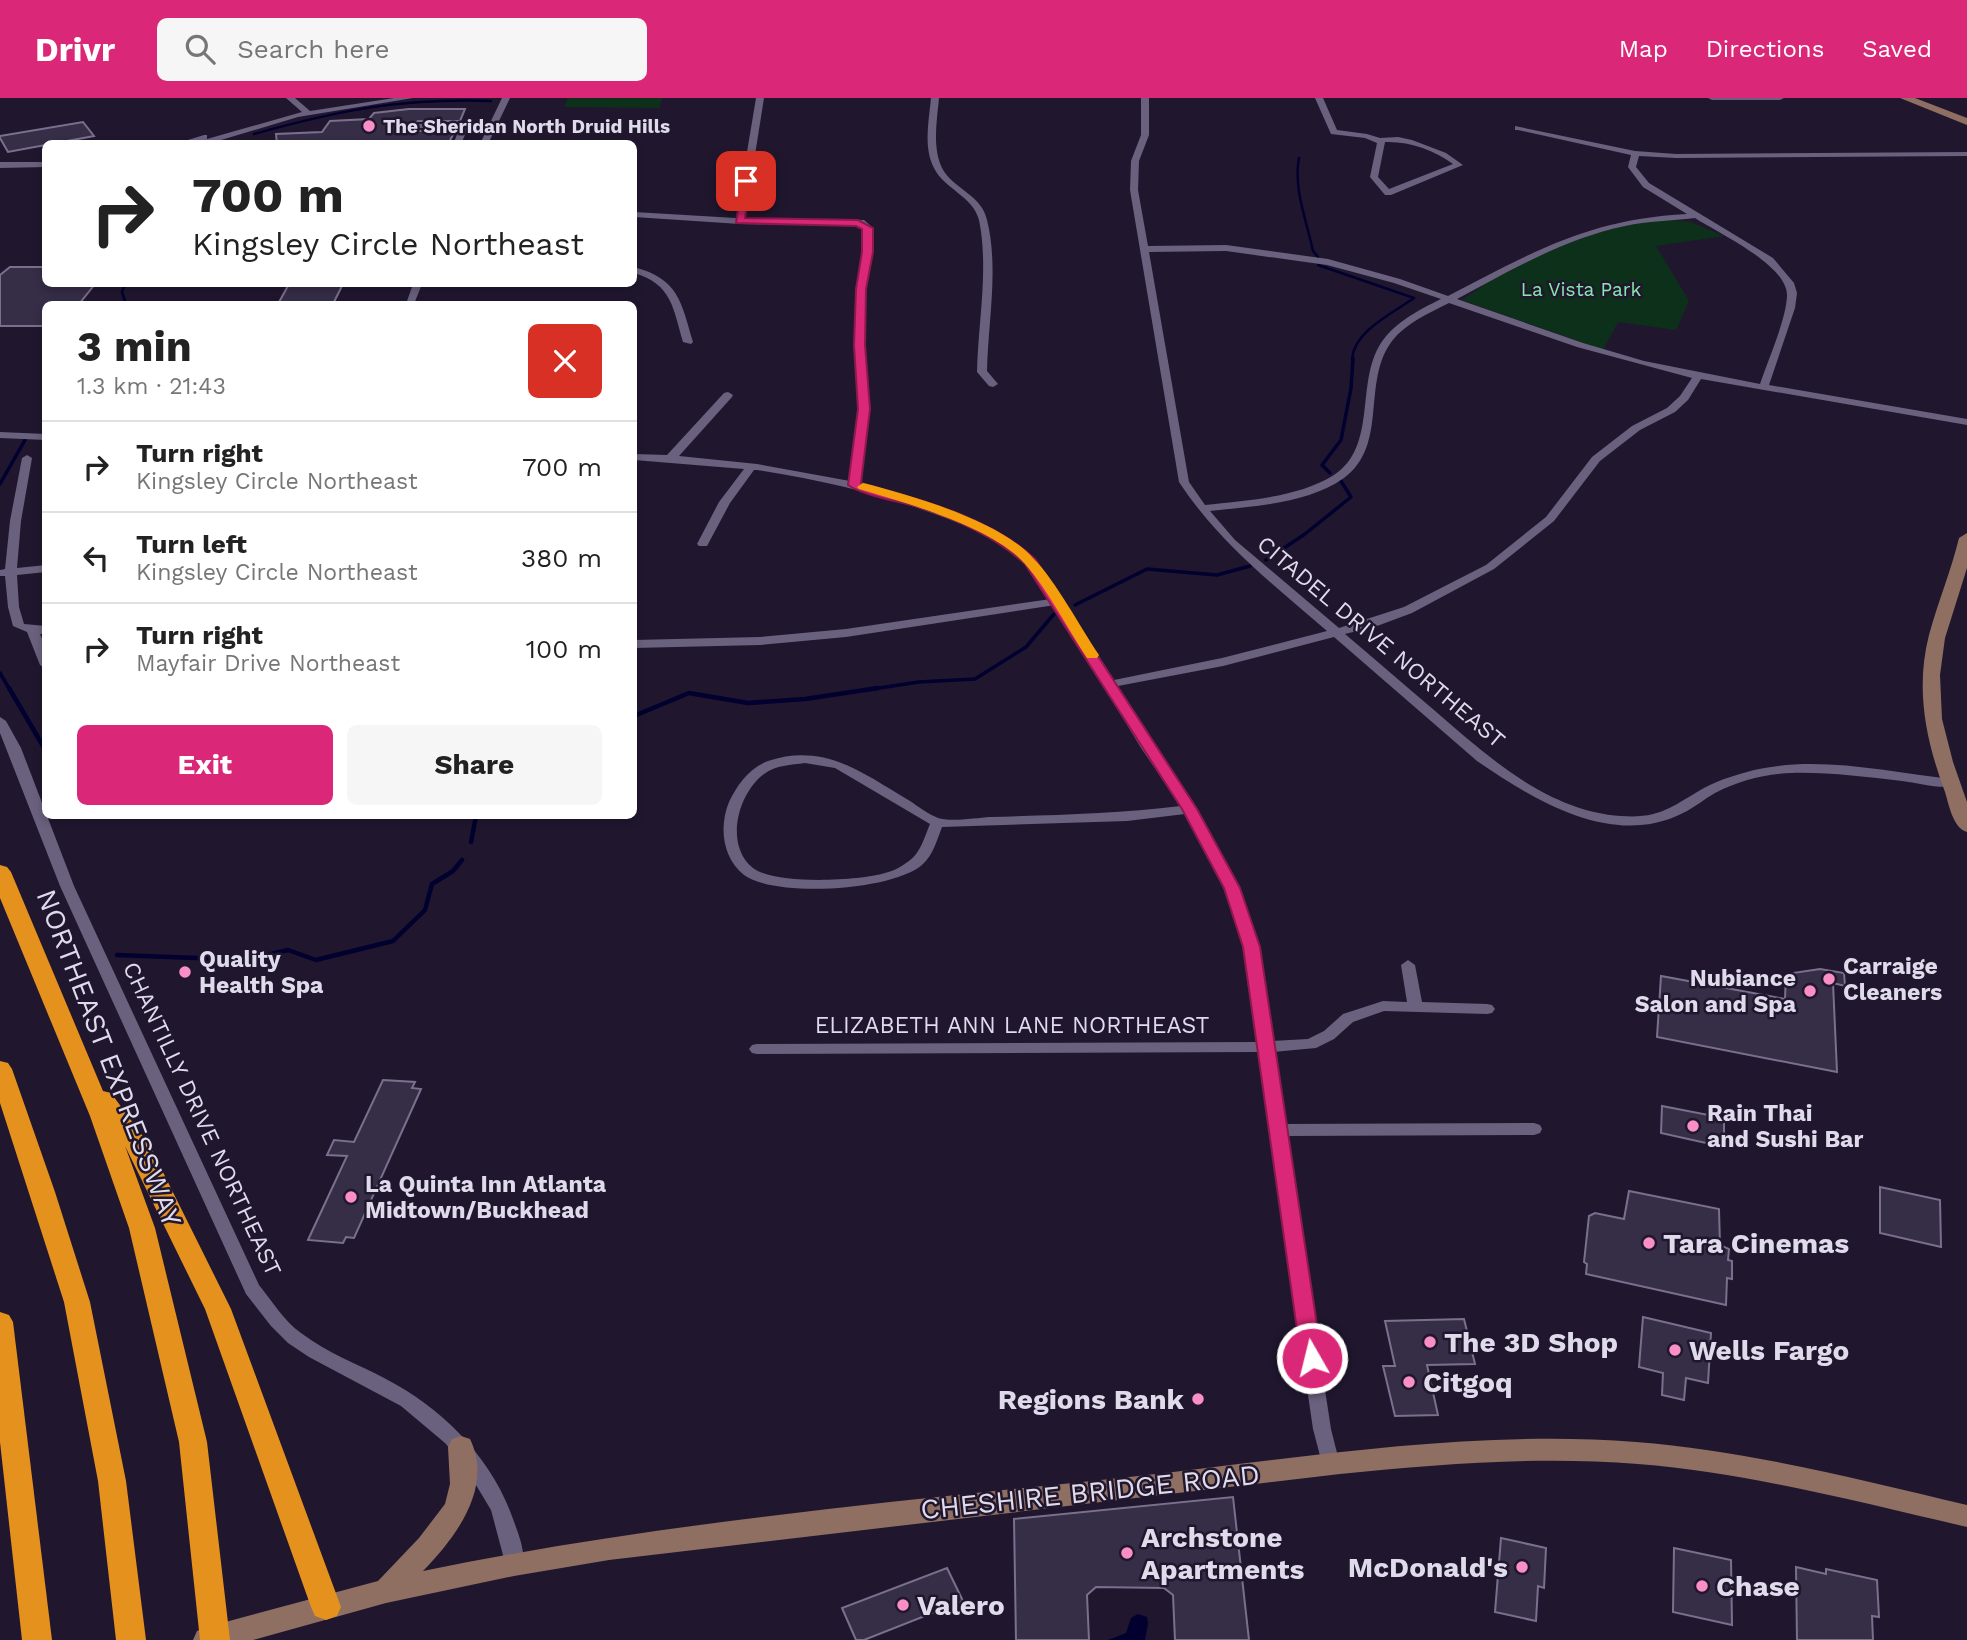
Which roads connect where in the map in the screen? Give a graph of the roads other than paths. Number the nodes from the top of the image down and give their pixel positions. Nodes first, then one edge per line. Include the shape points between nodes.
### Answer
1 (290, 98) edge
2 (372, 98) edge
3 (409, 98) edge
4 (506, 98) edge
5 (760, 98) edge
6 (935, 98) edge
7 (1144, 98) edge
8 (1319, 98) edge
9 (1712, 98) edge
10 (1780, 98) edge
11 (1905, 98) edge
12 (305, 111) junction
13 (1967, 122) edge
14 (418, 125) dead end
15 (466, 125) junction
16 (493, 125) junction
17 (1518, 128) dead end
18 (217, 135) junction
19 (196, 140) edge
20 (206, 140) edge
21 (229, 140) edge
22 (459, 140) edge
23 (486, 140) edge
24 (1379, 141) junction
25 (1635, 153) junction
26 (1967, 154) edge
27 (42, 164) edge
28 (0, 165) edge
29 (0, 170) edge
30 (42, 170) edge
31 (637, 215) edge
32 (1693, 216) junction
33 (740, 221) junction
34 (1145, 249) junction
35 (637, 271) edge
36 (1447, 300) junction
37 (688, 342) dead end
38 (1698, 376) junction
39 (993, 384) dead end
40 (1764, 386) junction
41 (728, 395) dead end
42 (1967, 422) edge
43 (0, 435) edge
44 (42, 437) edge
45 (637, 457) edge
46 (27, 458) dead end
47 (671, 458) junction
48 (751, 467) junction
49 (855, 485) junction
50 (1202, 509) junction
51 (1967, 537) edge
52 (704, 544) dead end
53 (42, 568) edge
54 (3, 573) edge
55 (1058, 601) junction
56 (39, 630) edge
57 (1335, 632) junction
58 (637, 644) edge
59 (1111, 684) junction
60 (0, 721) edge
61 (1950, 783) junction
62 (1190, 809) junction
63 (937, 823) junction
64 (1967, 826) edge
65 (0, 872) edge
66 (1408, 965) dead end
67 (1415, 1007) junction
68 (1487, 1009) dead end
69 (1266, 1047) junction
70 (757, 1049) dead end
71 (0, 1069) edge
72 (85, 1075) junction
73 (1534, 1129) dead end
74 (1278, 1130) junction
75 (0, 1322) edge
76 (461, 1447) junction
77 (1331, 1465) junction
78 (1967, 1516) edge
79 (514, 1564) junction
80 (386, 1591) junction
81 (326, 1607) junction
82 (130, 1626) edge
83 (213, 1639) edge
84 (37, 1640) edge

1 - 12 street
2 - 12 street
3 - 12 street
4 - 16 street
5 - 33 street
6 - 39 street via 933,153 938,168 980,209 983,221 982,372
7 - 34 street, CITADEL DRIVE NORTHEAST via 1145,135 1135,161 1134,190
8 - 24 street via 1334,132
9 - 10 street
11 - 13 main road
12 - 18 street
14 - 15 street
15 - 16 street
15 - 22 street
16 - 23 street
17 - 25 street
18 - 19 street
18 - 20 street
18 - 21 street
24 - 24 street via 1374,177 1388,193 1459,165 1449,156 1414,143
25 - 26 street via 1697,157
25 - 32 street via 1632,167 1639,179
27 - 28 street
29 - 30 street
31 - 33 street
32 - 36 street via 1644,218 1584,232
32 - 40 street via 1770,260 1789,283 1790,307
33 - 49 street via 858,223 867,228 860,345 864,409
34 - 36 street via 1226,248 1328,262
34 - 50 street, CITADEL DRIVE NORTHEAST via 1180,468
35 - 37 street via 661,279 671,288
36 - 38 street via 1580,345
36 - 50 street via 1386,343 1375,367 1364,445 1350,467 1299,493
38 - 40 street
38 - 57 street via 1671,410 1609,447 1550,519 1490,567 1408,610
40 - 42 street
41 - 47 street
43 - 44 street
45 - 47 street
46 - 54 street
47 - 48 street
48 - 49 street
48 - 52 street via 725,502
49 - 55 street via 923,505 1016,548
50 - 57 street, CITADEL DRIVE NORTHEAST via 1231,542
51 - 61 main road via 1932,669 1933,722
53 - 54 street
54 - 56 street via 19,626
55 - 58 street via 846,633
55 - 59 street
57 - 59 street via 1223,662
57 - 61 street, CITADEL DRIVE NORTHEAST via 1500,771 1565,807 1593,816 1632,821 1660,816 1727,784 1770,771 1814,770
59 - 62 street via 1149,751
60 - 76 street, CHANTILLY DRIVE NORTHEAST via 66,886 252,1289 291,1336 411,1402
61 - 64 main road
62 - 63 street via 1127,817
62 - 69 street via 1232,888 1247,929
63 - 63 street via 839,765 805,759 779,762 746,781 736,799 731,849 738,862 766,880 866,881 896,874 920,860
65 - 72 highway, NORTHEAST EXPRESSWAY
66 - 67 street
67 - 68 street, ELIZABETH ANN LANE NORTHEAST
67 - 69 street, ELIZABETH ANN LANE NORTHEAST via 1383,1006 1348,1018 1311,1044
69 - 70 street, ELIZABETH ANN LANE NORTHEAST
69 - 74 street
71 - 82 highway via 77,1302 112,1481
72 - 81 highway via 138,1146 218,1309
72 - 83 highway, NORTHEAST EXPRESSWAY via 142,1227 173,1345 193,1442
73 - 74 street
74 - 77 street
75 - 84 highway
76 - 79 street, CHANTILLY DRIVE NORTHEAST via 504,1516
76 - 80 main road via 465,1476 453,1515
77 - 78 main road, CHESHIRE BRIDGE ROAD via 1493,1450 1637,1453 1754,1469
77 - 79 main road, CHESHIRE BRIDGE ROAD via 708,1535
79 - 80 main road, CHESHIRE BRIDGE ROAD
80 - 81 main road, CHESHIRE BRIDGE ROAD
81 - 83 main road, CHESHIRE BRIDGE ROAD

